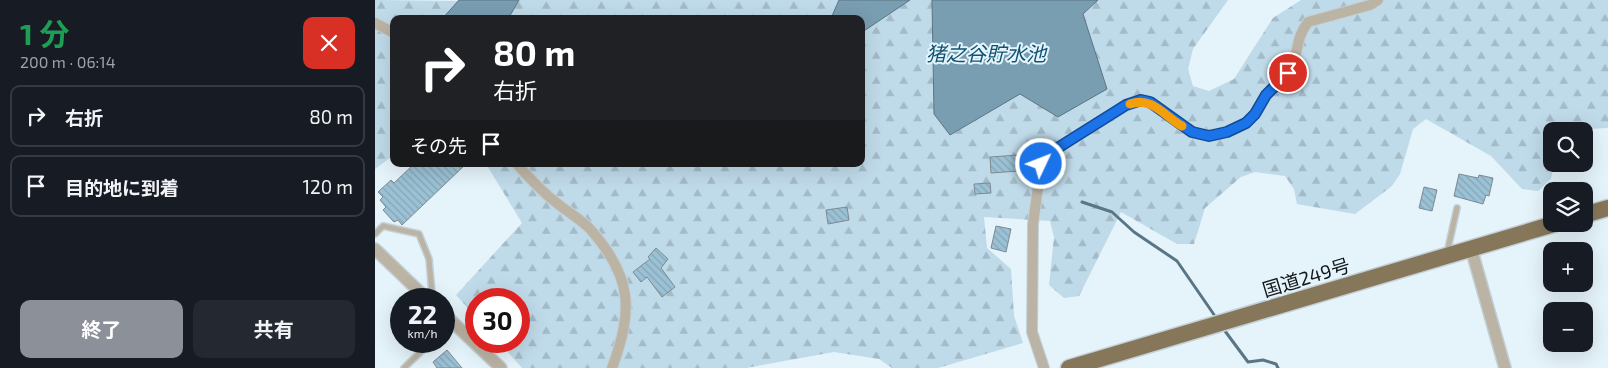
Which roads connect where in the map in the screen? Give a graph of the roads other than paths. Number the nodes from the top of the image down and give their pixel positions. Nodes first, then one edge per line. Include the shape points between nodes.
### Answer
1 (1378, 0) edge
2 (375, 23) edge
3 (390, 31) edge
4 (520, 167) edge
5 (1457, 208) dead end
6 (1608, 208) edge
7 (1593, 212) edge
8 (1543, 227) edge
9 (375, 234) edge
10 (1471, 248) junction
11 (375, 249) edge
12 (1447, 256) junction
13 (416, 288) edge
14 (432, 288) edge
15 (455, 329) edge
16 (420, 353) edge
17 (404, 368) edge
18 (501, 368) edge
19 (612, 368) edge
20 (1044, 368) edge
21 (1069, 368) edge
22 (1505, 368) edge

1 - 20 street via 1308,22 1298,38 1294,62 1288,73 1266,95 1246,123 1227,132 1209,136 1192,132 1150,102 1141,100 1126,105 1048,154 1038,173 1033,224 1032,332
2 - 3 street
4 - 19 street via 536,186 591,230 614,264 627,301 624,337
5 - 12 lane
6 - 7 highway
8 - 10 highway, 国道249号
9 - 14 lane via 383,226 419,234 429,259
10 - 12 highway, 国道249号
10 - 22 street
11 - 13 street
12 - 21 highway, 国道249号
15 - 18 street
16 - 17 lane

